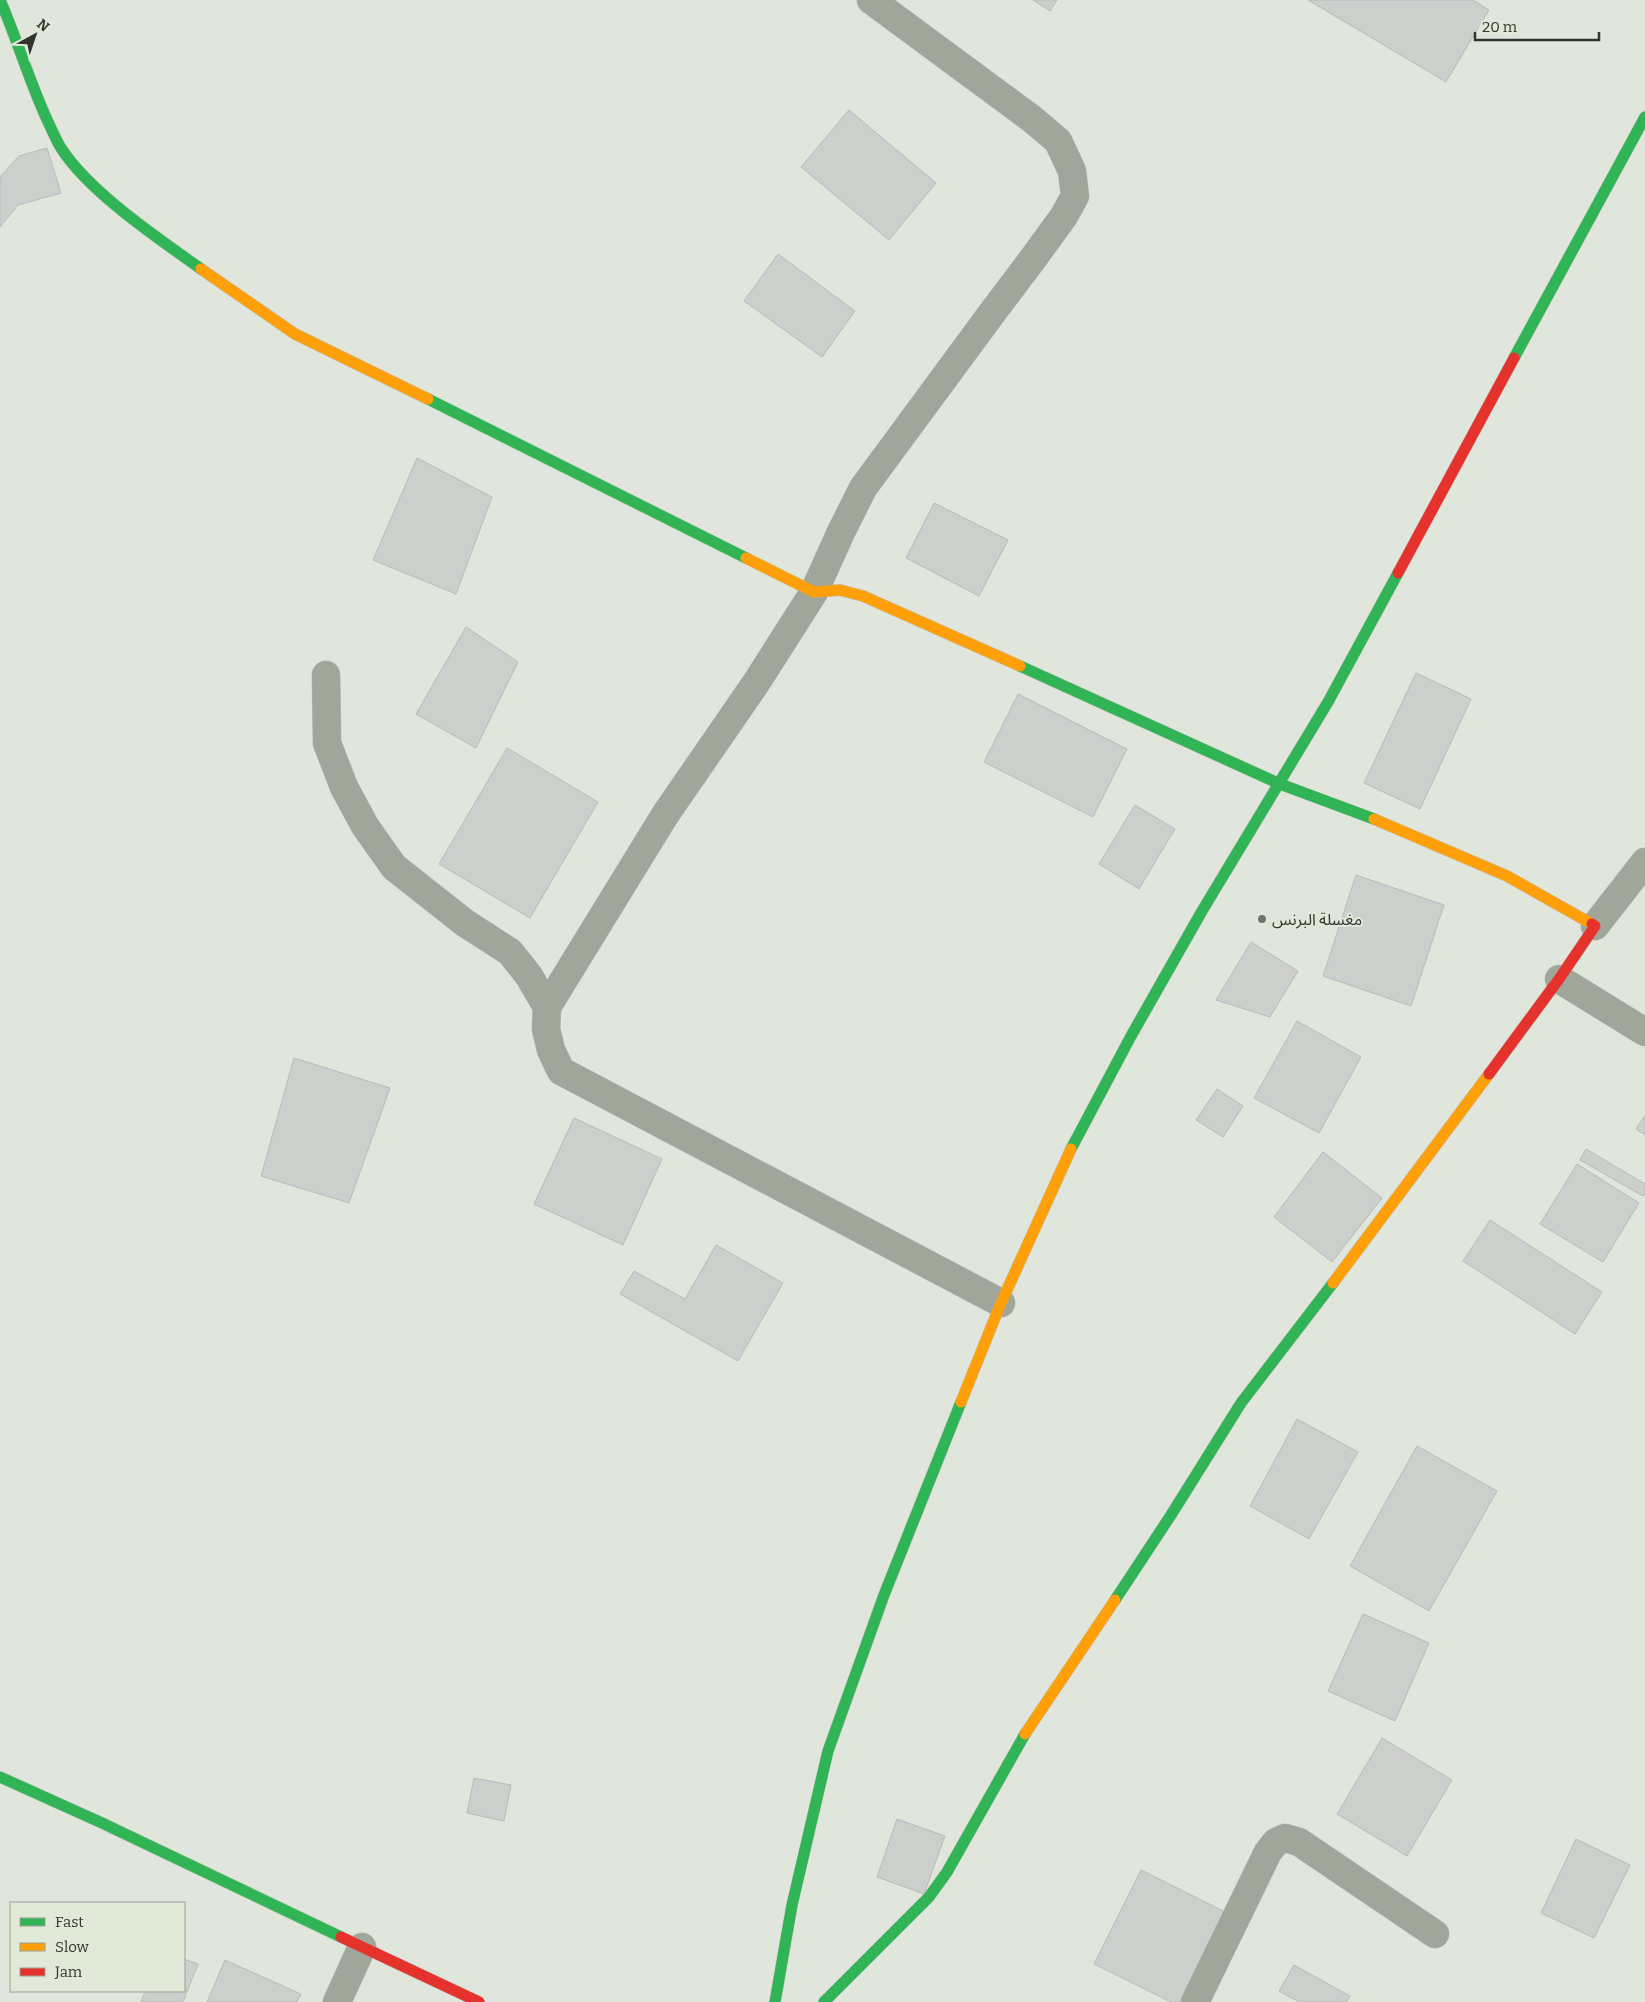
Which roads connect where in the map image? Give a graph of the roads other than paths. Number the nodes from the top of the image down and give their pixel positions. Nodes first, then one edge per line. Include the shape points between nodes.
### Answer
1 (0, 0) edge
2 (871, 0) edge
3 (1645, 117) edge
4 (814, 592) junction
5 (326, 675) dead end
6 (1280, 784) junction
7 (1645, 862) edge
8 (1595, 926) junction
9 (1559, 979) junction
10 (547, 1007) junction
11 (1645, 1032) edge
12 (1001, 1302) junction
13 (0, 1777) edge
14 (1435, 1934) dead end
15 (362, 1947) junction
16 (337, 2002) edge
17 (479, 2002) edge
18 (775, 2002) edge
19 (824, 2002) edge
20 (1195, 2002) edge

1 - 4 street via 38,101 60,147 77,169 116,205 182,255 295,334
2 - 4 street via 1058,141 1072,171 1075,196 1064,216 863,488
3 - 6 street via 1328,702
4 - 6 street via 840,590 863,596
4 - 10 street via 665,815
5 - 10 street via 327,743 344,787 365,826 394,867 510,952 530,976
6 - 8 street via 1361,814 1507,876
6 - 12 street via 1202,911 1127,1045 1063,1164
7 - 8 street
8 - 9 street
9 - 11 street
9 - 19 street via 1386,1214 1241,1403 1171,1515 1018,1745 930,1897
10 - 12 street via 546,1029 561,1071
12 - 18 street via 884,1595 828,1751 792,1905
13 - 15 street via 102,1822
14 - 20 street via 1299,1842 1285,1838 1276,1842 1268,1852
15 - 16 street
15 - 17 street

